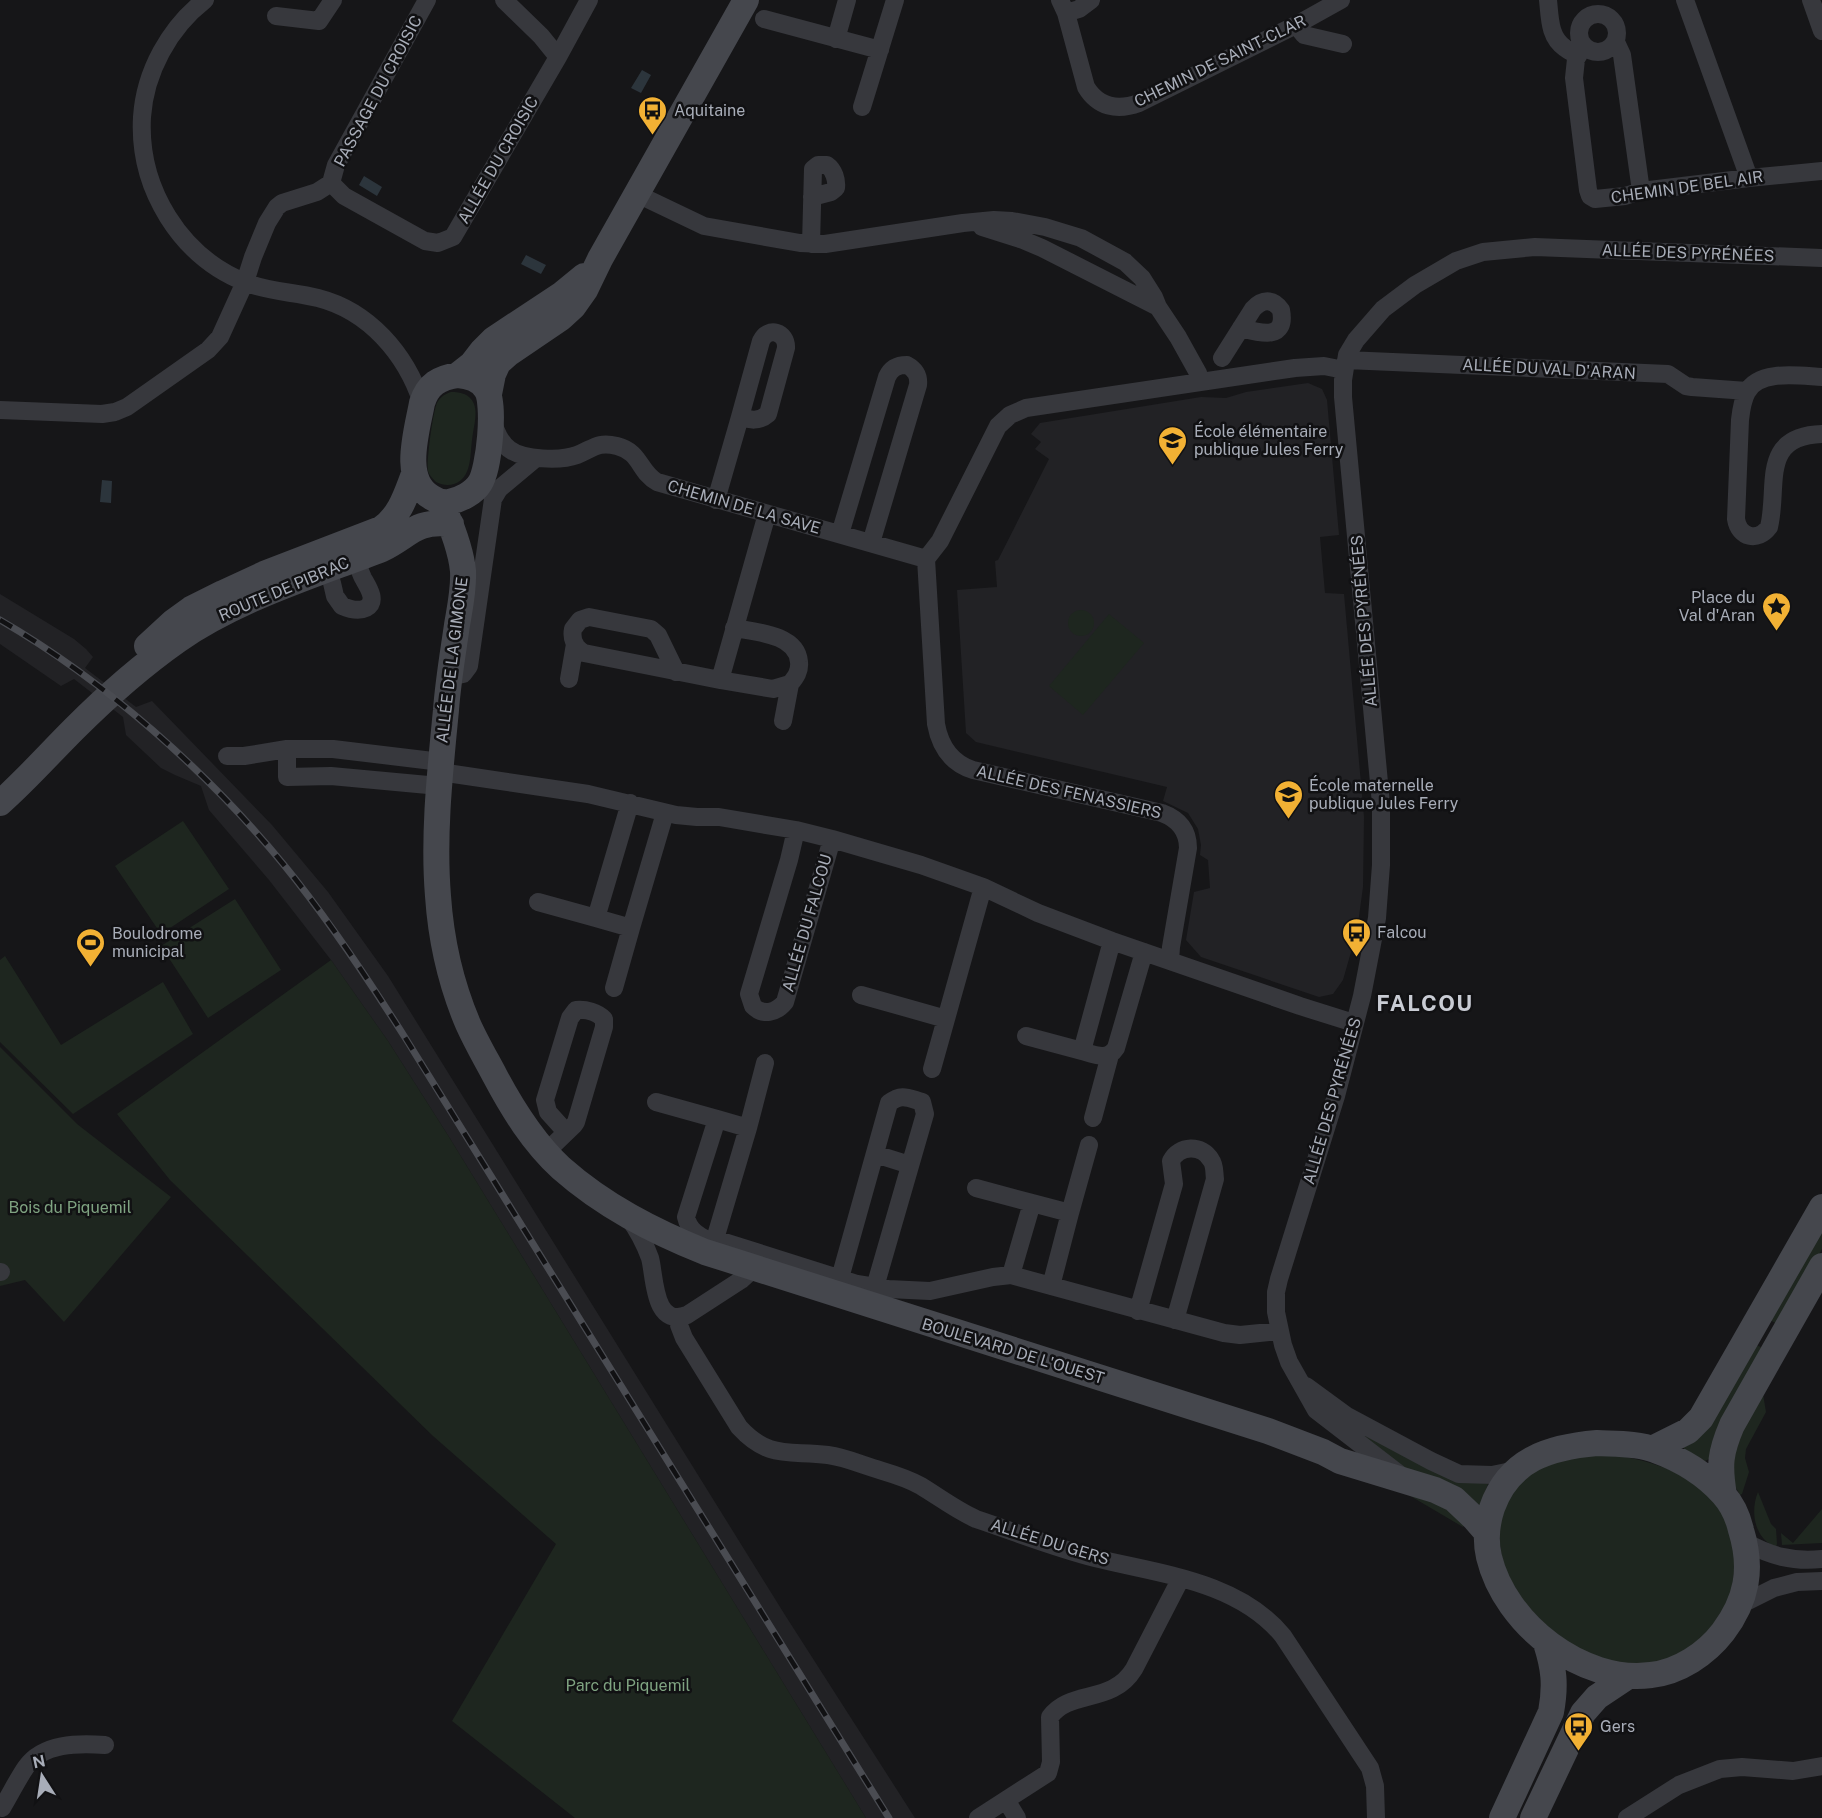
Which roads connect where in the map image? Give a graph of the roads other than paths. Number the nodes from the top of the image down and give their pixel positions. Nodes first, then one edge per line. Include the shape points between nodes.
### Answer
1 (205, 0) edge
2 (333, 0) edge
3 (427, 0) edge
4 (504, 0) edge
5 (589, 0) edge
6 (746, 0) edge
7 (848, 0) edge
8 (895, 0) edge
9 (1091, 0) edge
10 (1341, 0) edge
11 (1548, 0) edge
12 (1598, 0) edge
13 (1610, 0) edge
14 (1685, 0) edge
15 (1811, 0) edge
16 (1063, 7) edge
17 (276, 16) dead end
18 (764, 19) dead end
19 (1585, 19) junction
20 (1613, 20) junction
21 (1296, 25) junction
22 (1822, 31) edge
23 (836, 39) junction
24 (1616, 42) junction
25 (1343, 44) dead end
26 (880, 50) junction
27 (1581, 50) junction
28 (558, 57) junction
29 (862, 107) dead end
30 (1822, 171) edge
31 (1749, 178) junction
32 (331, 183) junction
33 (1641, 191) junction
34 (638, 194) junction
35 (812, 197) dead end
36 (963, 223) junction
37 (811, 244) junction
38 (1822, 258) edge
39 (600, 259) junction
40 (245, 282) junction
41 (1158, 308) junction
42 (1241, 328) dead end
43 (1222, 358) junction
44 (1191, 360) junction
45 (403, 361) junction
46 (1345, 365) junction
47 (1251, 374) junction
48 (1822, 377) edge
49 (448, 378) junction
50 (1200, 381) junction
51 (1747, 391) junction
52 (422, 403) junction
53 (490, 405) junction
54 (0, 410) edge
55 (740, 417) dead end
56 (1822, 434) edge
57 (536, 459) junction
58 (414, 474) junction
59 (716, 500) junction
60 (442, 508) junction
61 (767, 514) junction
62 (840, 534) junction
63 (871, 543) junction
64 (356, 559) junction
65 (926, 559) junction
66 (332, 583) dead end
67 (734, 627) junction
68 (575, 644) junction
69 (676, 672) junction
70 (449, 677) junction
71 (568, 679) dead end
72 (720, 680) junction
73 (790, 684) junction
74 (783, 721) dead end
75 (286, 749) junction
76 (227, 756) dead end
77 (440, 773) junction
78 (0, 780) edge
79 (0, 803) edge
80 (630, 803) junction
81 (665, 813) junction
82 (796, 830) junction
83 (832, 839) junction
84 (983, 887) junction
85 (538, 902) dead end
86 (596, 918) junction
87 (631, 928) junction
88 (1112, 941) junction
89 (1144, 952) junction
90 (1170, 961) junction
91 (614, 987) dead end
92 (861, 995) dead end
93 (946, 1019) junction
94 (1354, 1023) junction
95 (1026, 1036) dead end
96 (1082, 1051) junction
97 (1110, 1055) junction
98 (765, 1062) dead end
99 (932, 1069) dead end
100 (656, 1102) dead end
101 (1093, 1118) dead end
102 (717, 1119) junction
103 (748, 1128) junction
104 (566, 1132) junction
105 (1089, 1145) dead end
106 (546, 1152) junction
107 (875, 1154) junction
108 (910, 1165) junction
109 (975, 1188) dead end
110 (1032, 1203) junction
111 (1822, 1207) edge
112 (1070, 1213) junction
113 (627, 1216) junction
114 (710, 1244) junction
115 (1822, 1266) edge
116 (753, 1269) junction
117 (1011, 1275) junction
118 (1051, 1286) junction
119 (857, 1287) junction
120 (1138, 1311) junction
121 (678, 1317) junction
122 (1175, 1320) junction
123 (1279, 1331) junction
124 (1302, 1383) junction
125 (1652, 1449) junction
126 (1516, 1470) junction
127 (1407, 1481) junction
128 (1724, 1495) junction
129 (1487, 1533) junction
130 (1745, 1542) junction
131 (1822, 1559) edge
132 (1181, 1578) junction
133 (1822, 1581) edge
134 (1740, 1605) junction
135 (1546, 1643) junction
136 (1628, 1677) junction
137 (105, 1745) dead end
138 (1822, 1766) edge
139 (1006, 1800) junction
140 (1, 1809) edge
141 (978, 1818) edge
142 (1017, 1818) edge
143 (1376, 1818) edge
144 (1502, 1818) edge
145 (1533, 1818) edge
146 (1627, 1818) edge

1 - 40 street via 168,40 151,76 143,107 144,160 158,202 181,235 209,262
2 - 17 street via 320,21
3 - 32 street, PASSAGE DU CROISIC via 336,165
4 - 28 street
5 - 28 street, ALLÉE DU CROISIC
6 - 34 street
7 - 23 street
8 - 26 street
9 - 16 street via 1079,9
10 - 21 street, CHEMIN DE SAINT-CLAR
11 - 27 street via 1556,40 1573,53
12 - 19 street
13 - 20 street
14 - 31 street
15 - 22 street
16 - 21 street, CHEMIN DE SAINT-CLAR via 1086,87 1102,103 1118,108 1138,103
18 - 23 street
19 - 20 street via 1599,14
19 - 27 street, CHEMIN DE BEL AIR via 1579,32
20 - 24 street via 1618,34
21 - 25 street via 1304,35
23 - 26 street
24 - 27 street via 1604,52
24 - 33 street via 1622,55
26 - 29 street
27 - 33 street, CHEMIN DE BEL AIR via 1574,78 1590,196 1601,200
28 - 32 street, ALLÉE DU CROISIC via 456,234 449,239 438,243 425,241 344,196
30 - 31 street, CHEMIN DE BEL AIR
31 - 33 street, CHEMIN DE BEL AIR
32 - 40 street via 317,192 282,203 275,210
34 - 37 street via 704,226
34 - 39 street
35 - 37 street
36 - 37 street
36 - 41 street via 1023,240
36 - 41 street via 1012,221 1081,238 1136,271
38 - 46 street, ALLÉE DES PYRÉNÉES via 1535,247 1484,252 1456,261 1401,294 1356,340
39 - 49 street via 562,294 494,339 472,364
39 - 53 street, ROUTE DE PIBRAC via 573,307 498,363
40 - 45 street via 340,306 374,328
40 - 54 street via 215,344 127,407 102,414
41 - 44 street
42 - 43 street
43 - 44 street via 1210,355
43 - 47 street
44 - 50 street
45 - 49 street via 424,375
45 - 52 street
46 - 47 street
46 - 51 street, ALLÉE DU VAL D'ARAN via 1668,374 1692,387
46 - 94 street, ALLÉE DES PYRÉNÉES via 1343,397 1382,833 1376,929
47 - 50 street
48 - 51 street via 1772,377
49 - 52 street via 430,386
49 - 53 street via 468,376 478,381 485,386
50 - 65 street via 1026,408 1010,415 998,426 940,541
51 - 56 street via 1740,420 1736,519 1746,535 1760,536 1769,527 1773,472 1781,452 1796,439
52 - 58 street, ROUTE DE PIBRAC via 412,462
53 - 57 street, CHEMIN DE LA SAVE via 498,435 510,450
53 - 60 street, ROUTE DE PIBRAC via 480,484
55 - 59 street
57 - 59 street, CHEMIN DE LA SAVE via 577,455 598,444 618,446 632,453 657,482
57 - 70 street via 499,489 493,499 469,666 463,674
58 - 60 street via 419,486
58 - 78 street, ROUTE DE PIBRAC via 404,502 390,524 264,574 191,609
59 - 61 street, CHEMIN DE LA SAVE
60 - 64 street, ROUTE DE PIBRAC via 438,523 410,531 393,544
60 - 70 street, ALLÉE DE LA GIMONE via 463,569
61 - 62 street, CHEMIN DE LA SAVE
61 - 67 street
62 - 63 street, CHEMIN DE LA SAVE
62 - 63 street via 887,377 895,367 907,365 917,373 918,386
63 - 65 street, CHEMIN DE LA SAVE
64 - 66 street via 371,593 368,607 357,610 342,606
64 - 79 street, ROUTE DE PIBRAC via 242,603 179,640 102,703
65 - 90 street, ALLÉE DES FENASSIERS via 936,724 946,751 973,770 1162,813 1178,821 1188,838 1188,848
67 - 72 street
67 - 73 street via 779,639 792,647 799,667
68 - 69 street via 584,653
68 - 69 street via 573,629 586,618 647,627 658,635
68 - 71 street
69 - 72 street
70 - 77 street, ALLÉE DE LA GIMONE
72 - 73 street via 773,688
73 - 74 street
75 - 76 street
75 - 77 street via 344,750
75 - 77 street via 287,777
77 - 80 street, ALLÉE DU FALCOU
77 - 106 street, BOULEVARD DE L'OUEST via 438,896 444,943 458,995 468,1024 510,1104
80 - 81 street, ALLÉE DU FALCOU
80 - 86 street
81 - 82 street, ALLÉE DU FALCOU
81 - 87 street
82 - 83 street, ALLÉE DU FALCOU
82 - 83 street, ALLÉE DU FALCOU via 749,994 753,1006 761,1012 778,1010 785,1002
83 - 84 street, ALLÉE DU FALCOU
84 - 88 street, ALLÉE DU FALCOU
84 - 93 street
85 - 86 street
86 - 87 street
87 - 91 street
88 - 89 street, ALLÉE DU FALCOU
88 - 96 street
89 - 90 street, ALLÉE DU FALCOU
89 - 97 street via 1116,1048
90 - 94 street, ALLÉE DU FALCOU
92 - 93 street
93 - 99 street
94 - 123 street, ALLÉE DES PYRÉNÉES via 1336,1096 1279,1279
95 - 96 street
96 - 97 street
97 - 101 street
98 - 103 street
100 - 102 street
102 - 103 street
102 - 114 street, BOULEVARD DE L'OUEST via 686,1217 692,1230
103 - 114 street
104 - 104 street via 577,1118 605,1022 602,1016 586,1010 576,1010 570,1018 545,1100 548,1112
104 - 106 street
105 - 112 street
106 - 113 street, BOULEVARD DE L'OUEST via 585,1187
107 - 108 street
107 - 108 street via 889,1103 905,1097 922,1102 925,1114
107 - 119 street
108 - 119 street
109 - 110 street
110 - 112 street
110 - 117 street
111 - 125 street via 1701,1418 1688,1431
112 - 118 street
113 - 114 street, BOULEVARD DE L'OUEST via 667,1237
113 - 121 street, ALLÉE DU GERS via 649,1255 662,1308
114 - 116 street, BOULEVARD DE L'OUEST
114 - 119 street
115 - 128 street via 1722,1447
116 - 119 street, BOULEVARD DE L'OUEST
116 - 121 street via 687,1315
117 - 118 street
117 - 119 street via 930,1291
118 - 120 street
119 - 127 street, BOULEVARD DE L'OUEST via 1268,1431 1340,1461
120 - 122 street
120 - 122 street via 1174,1184 1171,1161 1181,1151 1199,1149 1211,1159 1215,1179
121 - 132 street, ALLÉE DU GERS via 684,1338 739,1427 762,1446 784,1454 841,1457 919,1485 976,1519 1094,1558
122 - 123 street via 1232,1334
123 - 124 street, ALLÉE DES PYRÉNÉES via 1289,1362
124 - 126 street, ALLÉE DES PYRÉNÉES via 1347,1416 1459,1474
124 - 127 street, ALLÉE DES PYRÉNÉES via 1316,1410
125 - 126 street via 1620,1444 1574,1445 1554,1449
125 - 128 street via 1686,1465
126 - 129 street via 1494,1502
127 - 129 street, BOULEVARD DE L'OUEST via 1454,1499
128 - 130 street
129 - 135 street via 1496,1578 1521,1617
130 - 131 street via 1777,1557
130 - 134 street via 1748,1563
132 - 139 street via 1127,1679 1107,1692 1057,1709 1050,1719 1049,1771
132 - 143 street, ALLÉE DU GERS via 1247,1605 1283,1636 1370,1768
133 - 134 street via 1774,1588
134 - 136 street via 1715,1642 1700,1655 1677,1669
135 - 136 street via 1600,1672
135 - 144 street via 1555,1678 1551,1712
136 - 145 street via 1597,1697 1583,1713
137 - 140 street via 71,1744 42,1752 27,1766
138 - 146 street via 1793,1771 1720,1769 1679,1785
139 - 141 street
139 - 142 street

